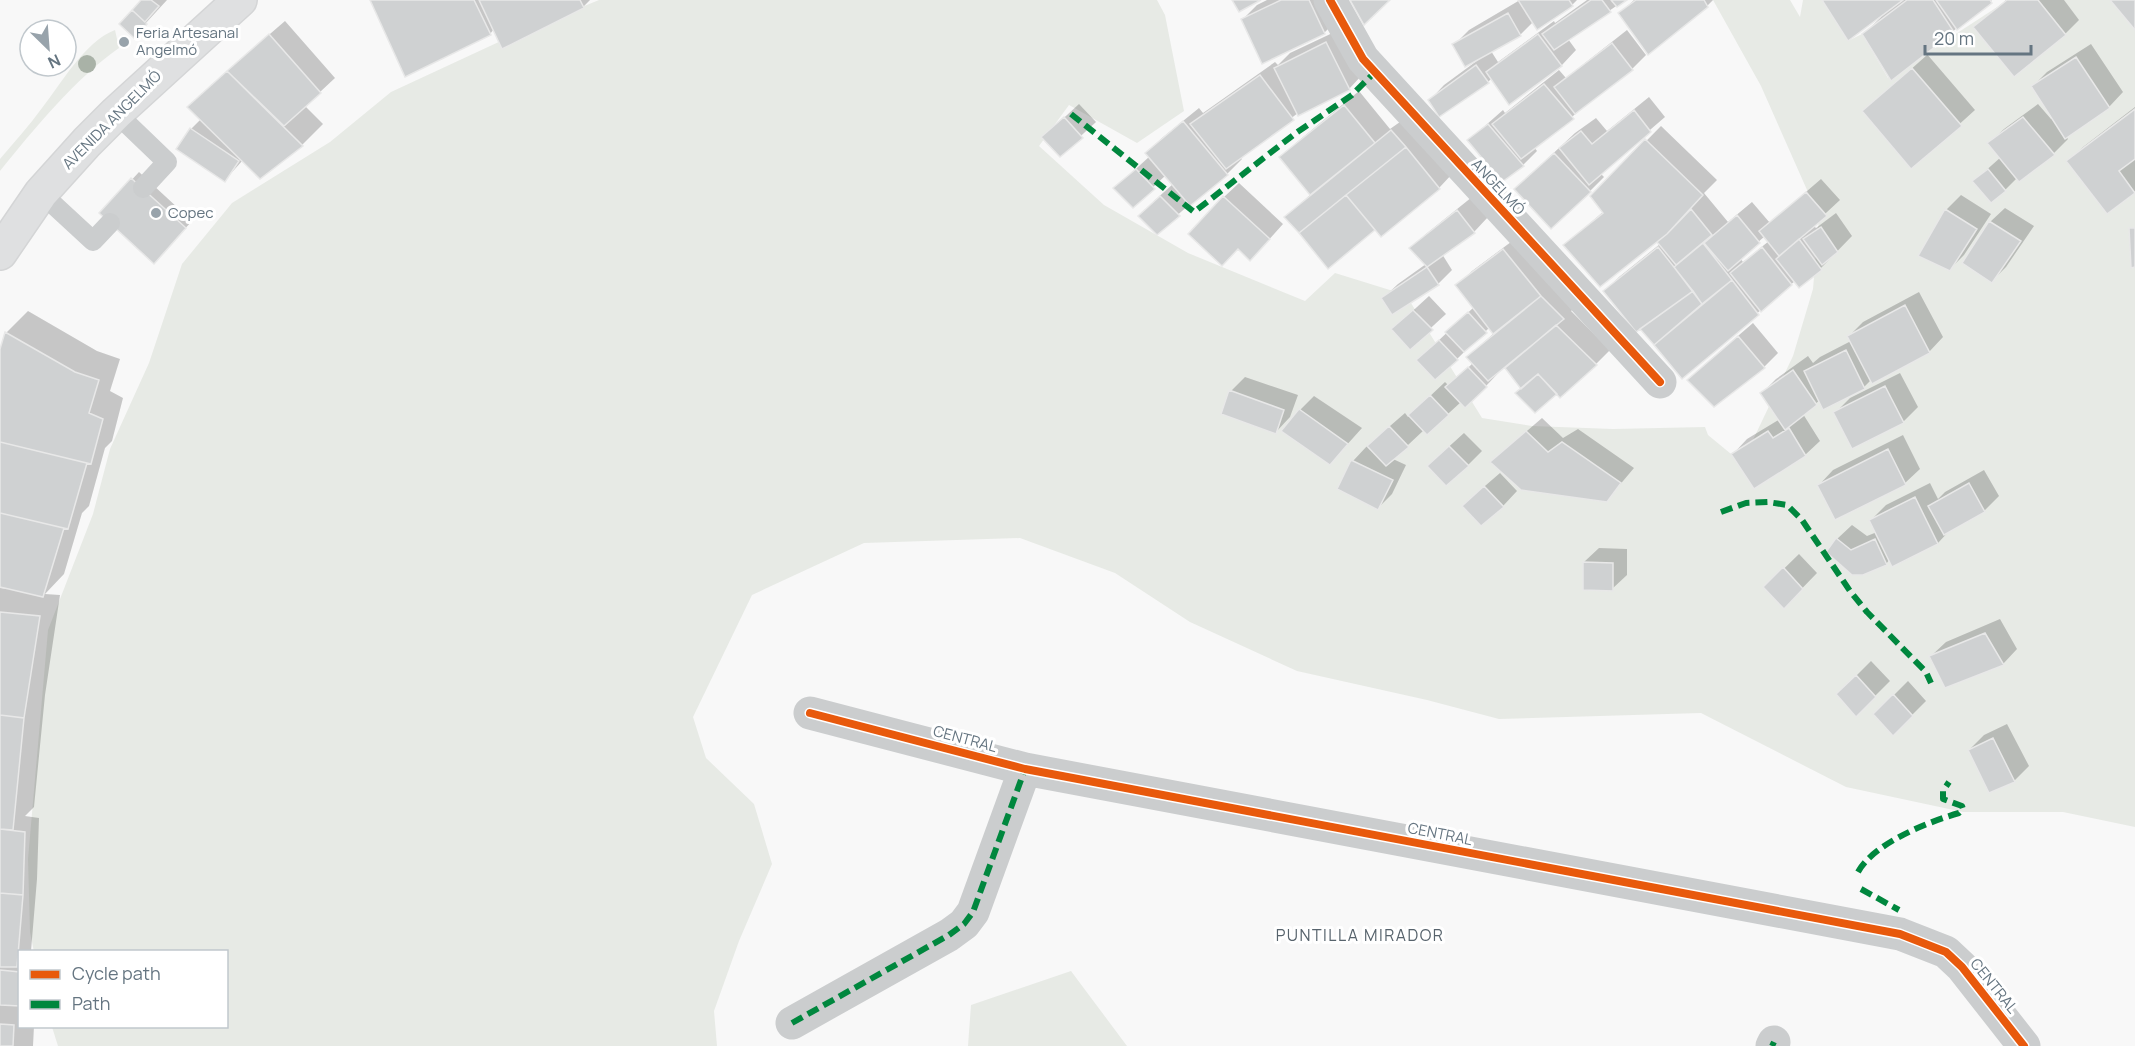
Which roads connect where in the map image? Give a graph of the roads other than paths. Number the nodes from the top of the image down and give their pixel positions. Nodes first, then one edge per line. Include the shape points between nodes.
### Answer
1 (240, 0) edge
2 (1330, 0) edge
3 (116, 113) junction
4 (142, 188) dead end
5 (41, 193) junction
6 (110, 223) dead end
7 (0, 253) edge
8 (1660, 382) dead end
9 (810, 713) dead end
10 (1025, 769) junction
11 (792, 1023) dead end
12 (2024, 1046) edge

1 - 3 main road, AVENIDA ANGELMÓ
2 - 8 street, ANGELMÓ via 1363,59
3 - 4 lane via 167,162
3 - 5 main road, AVENIDA ANGELMÓ
5 - 6 lane via 93,241
5 - 7 main road, AVENIDA ANGELMÓ
9 - 10 street, CENTRAL
10 - 11 street via 973,912 964,924
10 - 12 street, CENTRAL via 1900,934 1946,952

